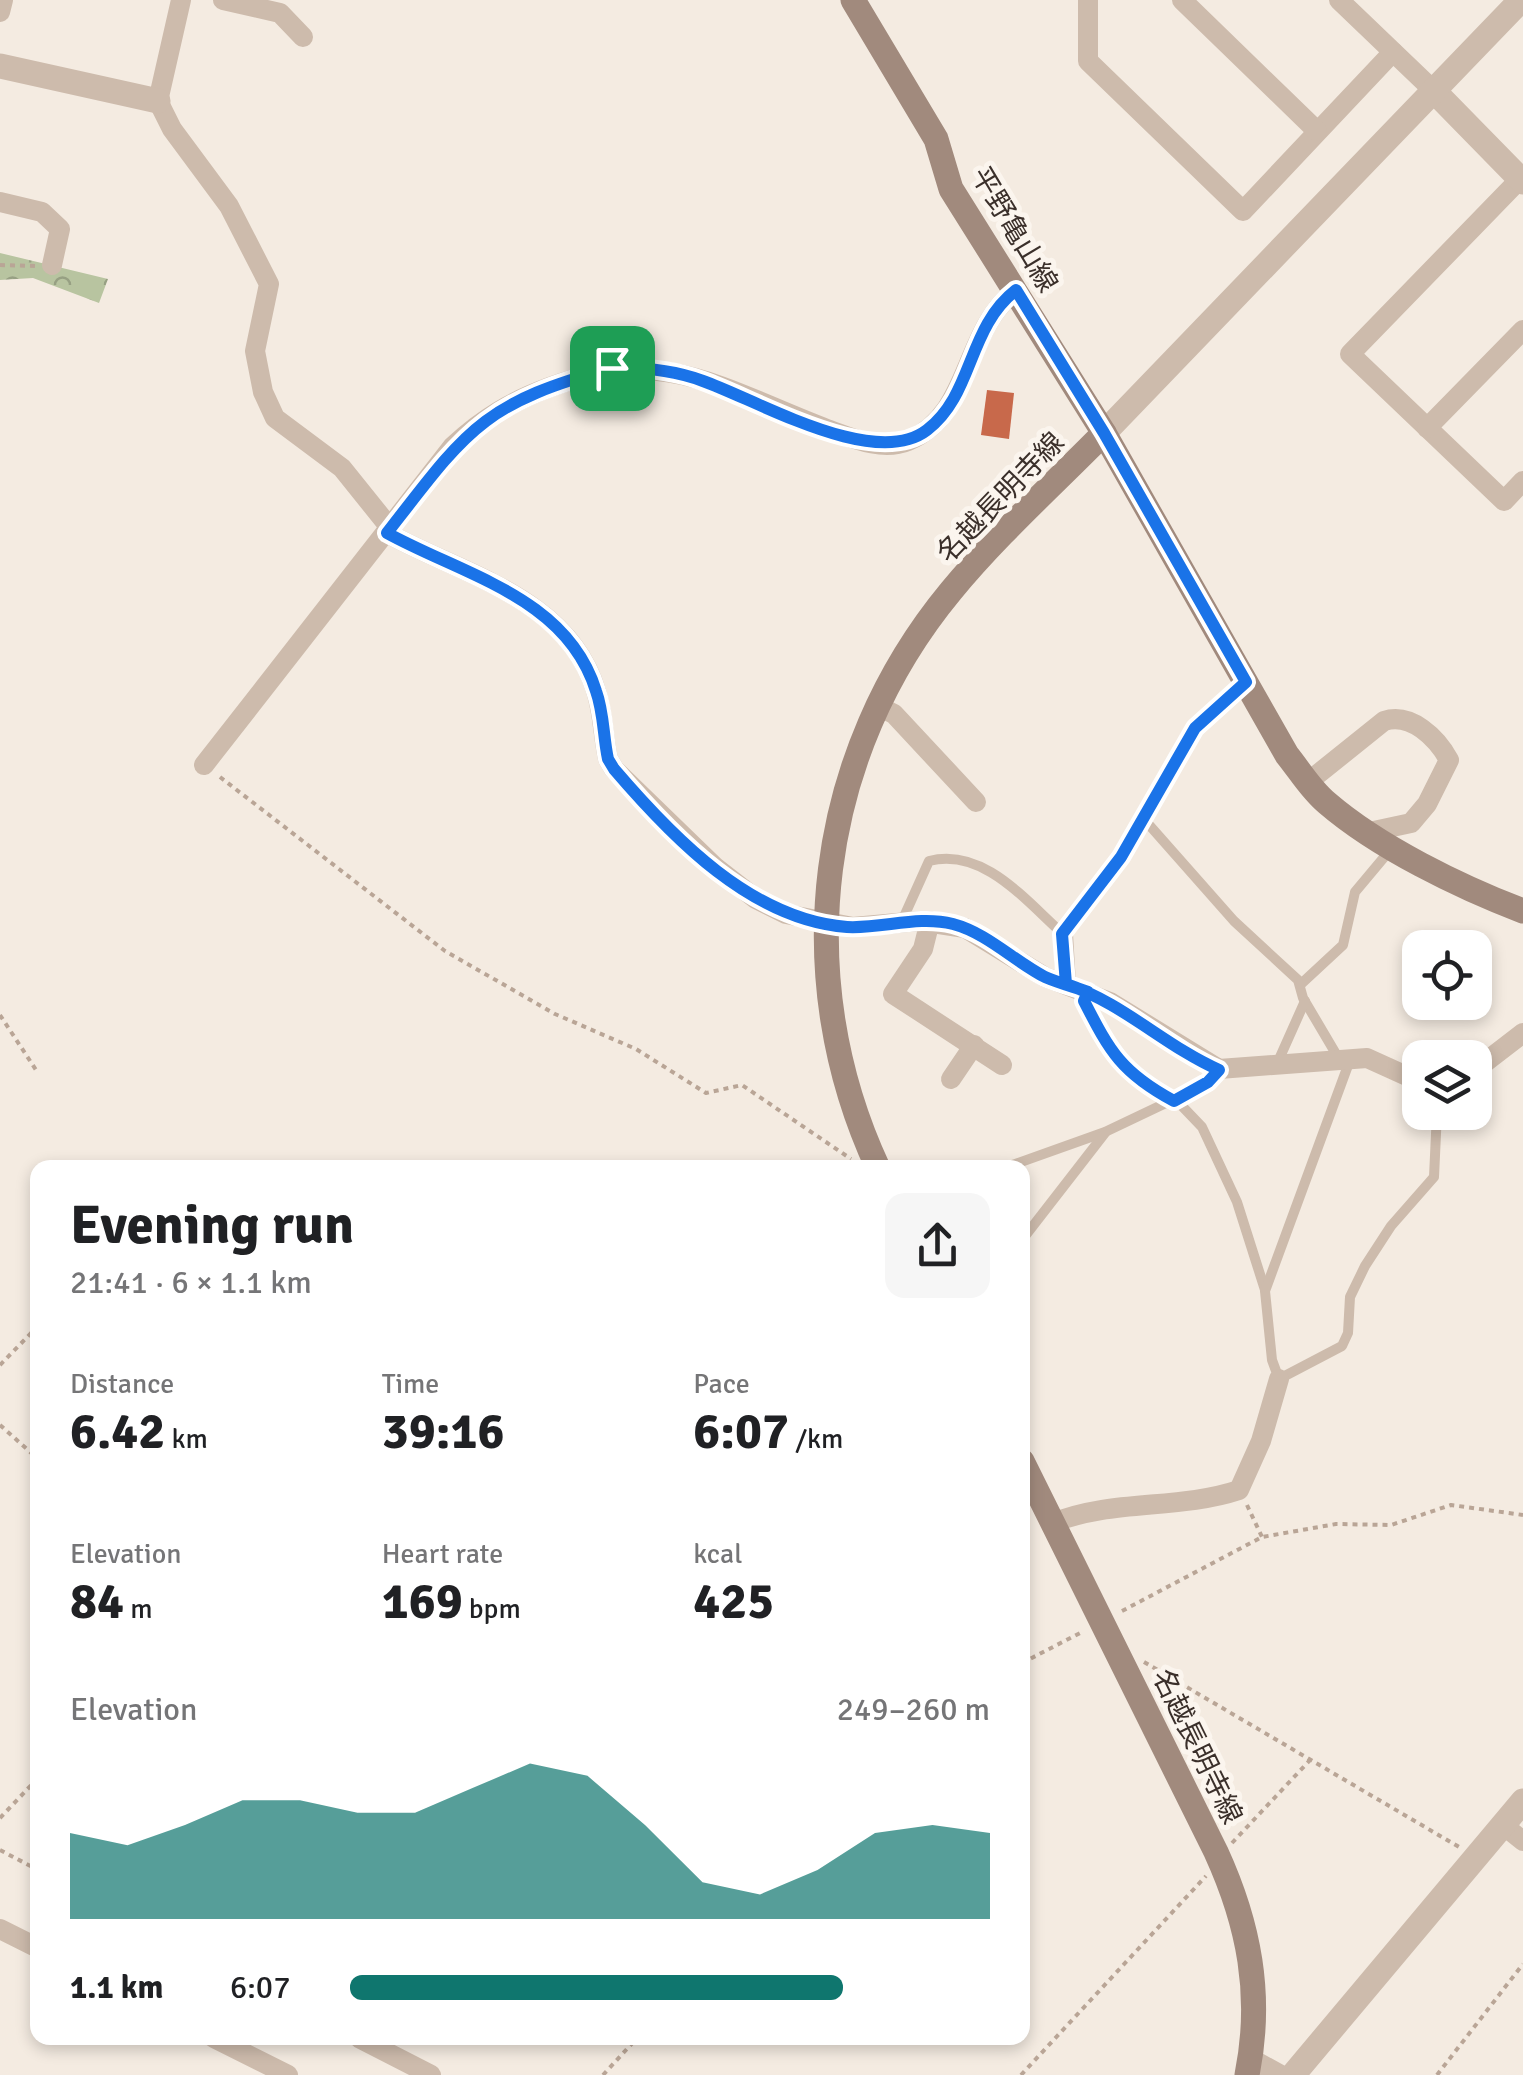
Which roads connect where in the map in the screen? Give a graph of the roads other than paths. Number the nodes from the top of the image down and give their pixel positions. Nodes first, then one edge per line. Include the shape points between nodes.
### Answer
1 (3, 0) edge
2 (181, 0) edge
3 (223, 0) edge
4 (1088, 0) edge
5 (1182, 0) edge
6 (1521, 0) edge
7 (1345, 2) edge
8 (862, 3) edge
9 (0, 12) edge
10 (303, 37) dead end
11 (1393, 52) junction
12 (0, 66) edge
13 (1434, 92) junction
14 (158, 101) junction
15 (1318, 130) junction
16 (1522, 179) edge
17 (0, 202) edge
18 (52, 265) road end
19 (1016, 290) junction
20 (1523, 330) edge
21 (1428, 428) junction
22 (1104, 433) junction
23 (1523, 482) edge
24 (389, 531) junction
25 (1246, 682) junction
26 (878, 706) junction
27 (204, 765) road end
28 (1308, 782) junction
29 (976, 802) dead end
30 (1143, 818) junction
31 (1369, 832) junction
32 (1394, 846) junction
33 (1523, 911) edge
34 (901, 922) junction
35 (930, 922) junction
36 (824, 924) junction
37 (1062, 934) junction
38 (1066, 984) junction
39 (1301, 984) junction
40 (1088, 992) junction
41 (1305, 1001) junction
42 (1523, 1033) edge
43 (974, 1045) junction
44 (1492, 1057) edge
45 (1345, 1059) junction
46 (1002, 1065) dead end
47 (1275, 1067) junction
48 (1219, 1070) junction
49 (1402, 1074) edge
50 (951, 1079) dead end
51 (1174, 1101) junction
52 (1436, 1130) edge
53 (1105, 1132) junction
54 (874, 1160) edge
55 (1026, 1160) edge
56 (1030, 1230) edge
57 (1266, 1291) junction
58 (1279, 1380) junction
59 (1030, 1477) edge
60 (1053, 1523) junction
61 (1523, 1802) edge
62 (1513, 1833) edge
63 (0, 1929) edge
64 (30, 1944) edge
65 (228, 2045) edge
66 (373, 2045) edge
67 (1248, 2066) edge
68 (288, 2075) edge
69 (431, 2075) edge
70 (1281, 2075) edge
71 (1293, 2075) edge

1 - 9 street
2 - 14 street
3 - 10 street via 280,13
4 - 15 street via 1088,61 1243,210
5 - 15 street
6 - 13 street
7 - 11 street
8 - 19 main road, 平野亀山線 via 936,139 951,189
11 - 13 street
11 - 15 street
12 - 14 street
13 - 16 street
13 - 22 street
14 - 24 street via 229,206 269,284 255,351 275,418 342,468
16 - 21 street via 1350,354
17 - 18 street via 42,212 60,229
19 - 22 main road, 平野亀山線
19 - 24 street via 985,321 948,408 909,441 862,442 702,380 612,368 516,400 475,425
20 - 21 street
21 - 23 street via 1504,501
22 - 25 main road, 名越長明寺線
22 - 26 main road, 名越長明寺線 via 950,591
24 - 27 street
24 - 36 street via 495,583 543,615 581,657 608,759 623,780 756,899
25 - 28 main road, 名越長明寺線
25 - 30 lane via 1195,728
26 - 29 street via 894,714
26 - 36 main road, 名越長明寺線 via 837,822
28 - 31 main road, 名越長明寺線
28 - 31 street via 1384,721 1399,718 1426,732 1446,753 1447,771 1410,823
30 - 37 lane
30 - 39 lane via 1234,921
31 - 32 main road, 名越長明寺線
32 - 33 main road, 名越長明寺線
32 - 39 lane via 1355,892 1343,945
34 - 35 street
34 - 36 street
34 - 37 lane via 928,861 950,856 984,866
35 - 38 street via 965,928
35 - 43 street via 923,948 893,994
36 - 54 main road, 名越長明寺線 via 837,1054
37 - 38 street
38 - 40 street
39 - 41 lane
40 - 48 street
40 - 51 lane via 1084,1001 1110,1053
41 - 45 lane
41 - 47 lane
42 - 44 street
43 - 46 street
43 - 50 street
45 - 47 street
45 - 49 street via 1367,1058
45 - 57 lane
47 - 48 street
48 - 51 lane
51 - 53 lane
51 - 57 lane via 1215,1148
52 - 58 lane via 1434,1177 1365,1266 1350,1297 1342,1346
53 - 55 lane
53 - 56 lane
57 - 58 lane
58 - 60 street via 1239,1490 1193,1502 1078,1513
59 - 60 main road, 名越長明寺線
60 - 67 main road, 名越長明寺線 via 1219,1858 1250,1942 1254,2006
61 - 62 street
62 - 71 street via 1477,1856
63 - 64 street
65 - 68 street
66 - 69 street
67 - 70 street

